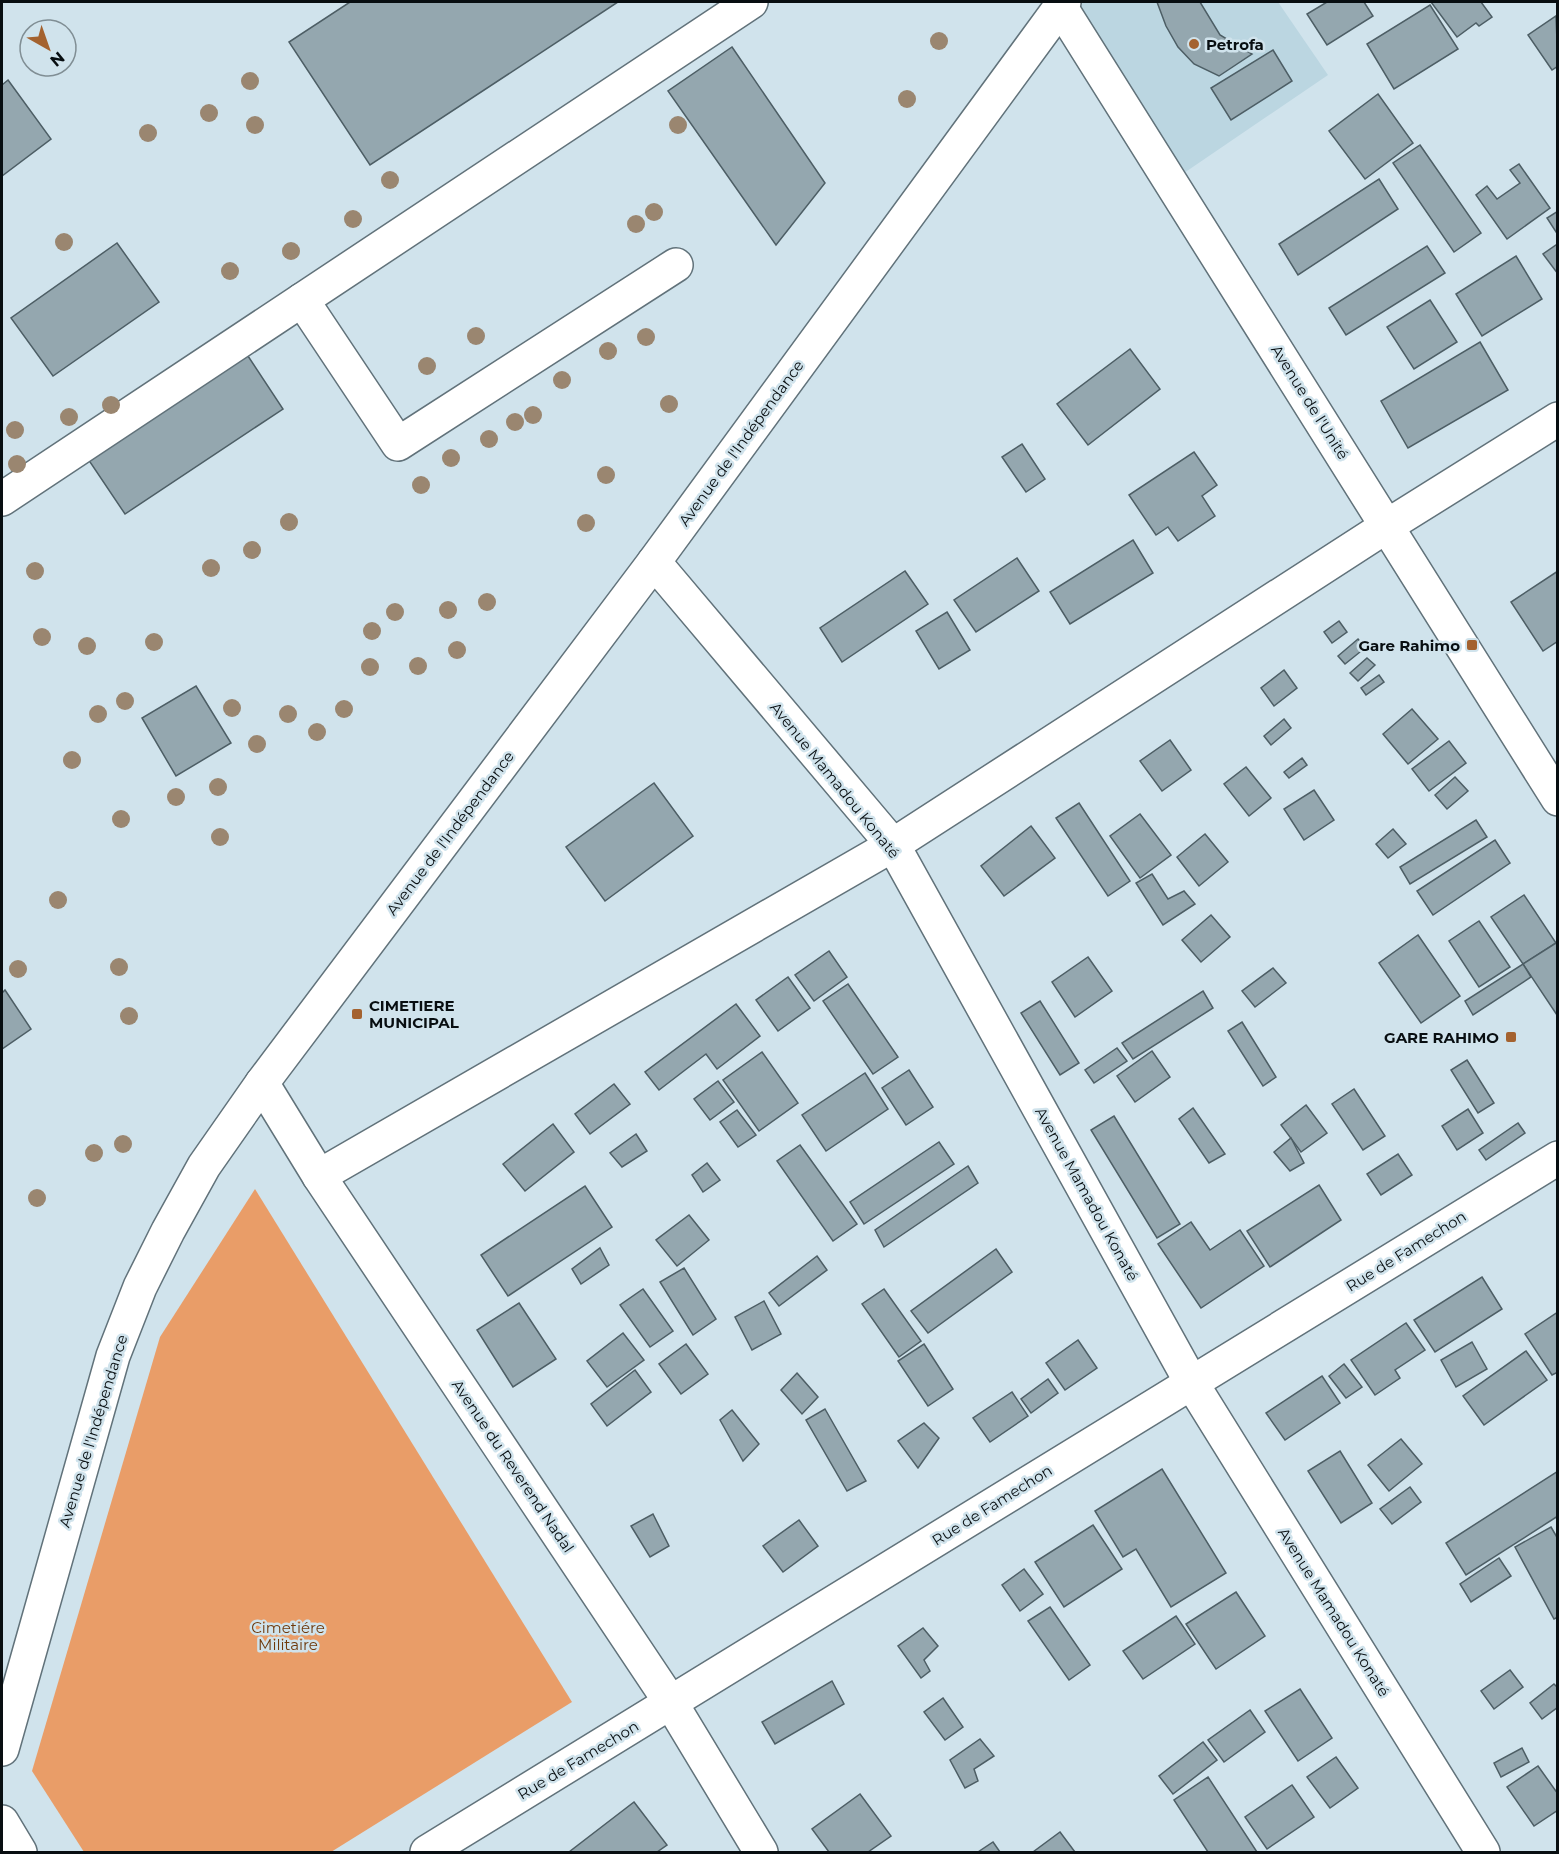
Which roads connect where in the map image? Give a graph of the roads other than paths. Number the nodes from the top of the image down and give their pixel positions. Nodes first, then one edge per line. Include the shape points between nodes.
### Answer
1 (751, 2) edge
2 (1062, 4) edge
3 (676, 266) dead end
4 (302, 300) junction
5 (1557, 419) edge
6 (2, 499) edge
7 (1387, 526) junction
8 (654, 562) junction
9 (1557, 799) edge
10 (893, 845) junction
11 (262, 1083) junction
12 (1557, 1158) edge
13 (319, 1176) junction
14 (1191, 1383) junction
15 (671, 1703) junction
16 (2, 1749) edge
17 (2, 1822) edge
18 (20, 1852) edge
19 (427, 1852) edge
20 (761, 1852) edge
21 (1483, 1852) edge

1 - 4 main road
2 - 7 main road, Avenue de l'Unité
2 - 8 main road, Avenue de l'Indépendance
3 - 4 main road via 398,444
4 - 6 main road
5 - 7 main road
7 - 9 main road, Avenue de l'Unité
7 - 10 main road
8 - 10 main road, Avenue Mamadou Konaté
8 - 11 main road, Avenue de l'Indépendance
10 - 13 main road
10 - 14 main road, Avenue Mamadou Konaté
11 - 13 main road, Avenue du Reverend Nadal
11 - 16 main road, Avenue de l'Indépendance via 204,1166 168,1231 140,1287 113,1356
12 - 14 main road, Rue de Famechon
13 - 15 main road, Avenue du Reverend Nadal
14 - 15 main road, Rue de Famechon
14 - 21 main road, Avenue Mamadou Konaté
15 - 19 main road, Rue de Famechon
15 - 20 main road, Avenue du Reverend Nadal
17 - 18 main road

